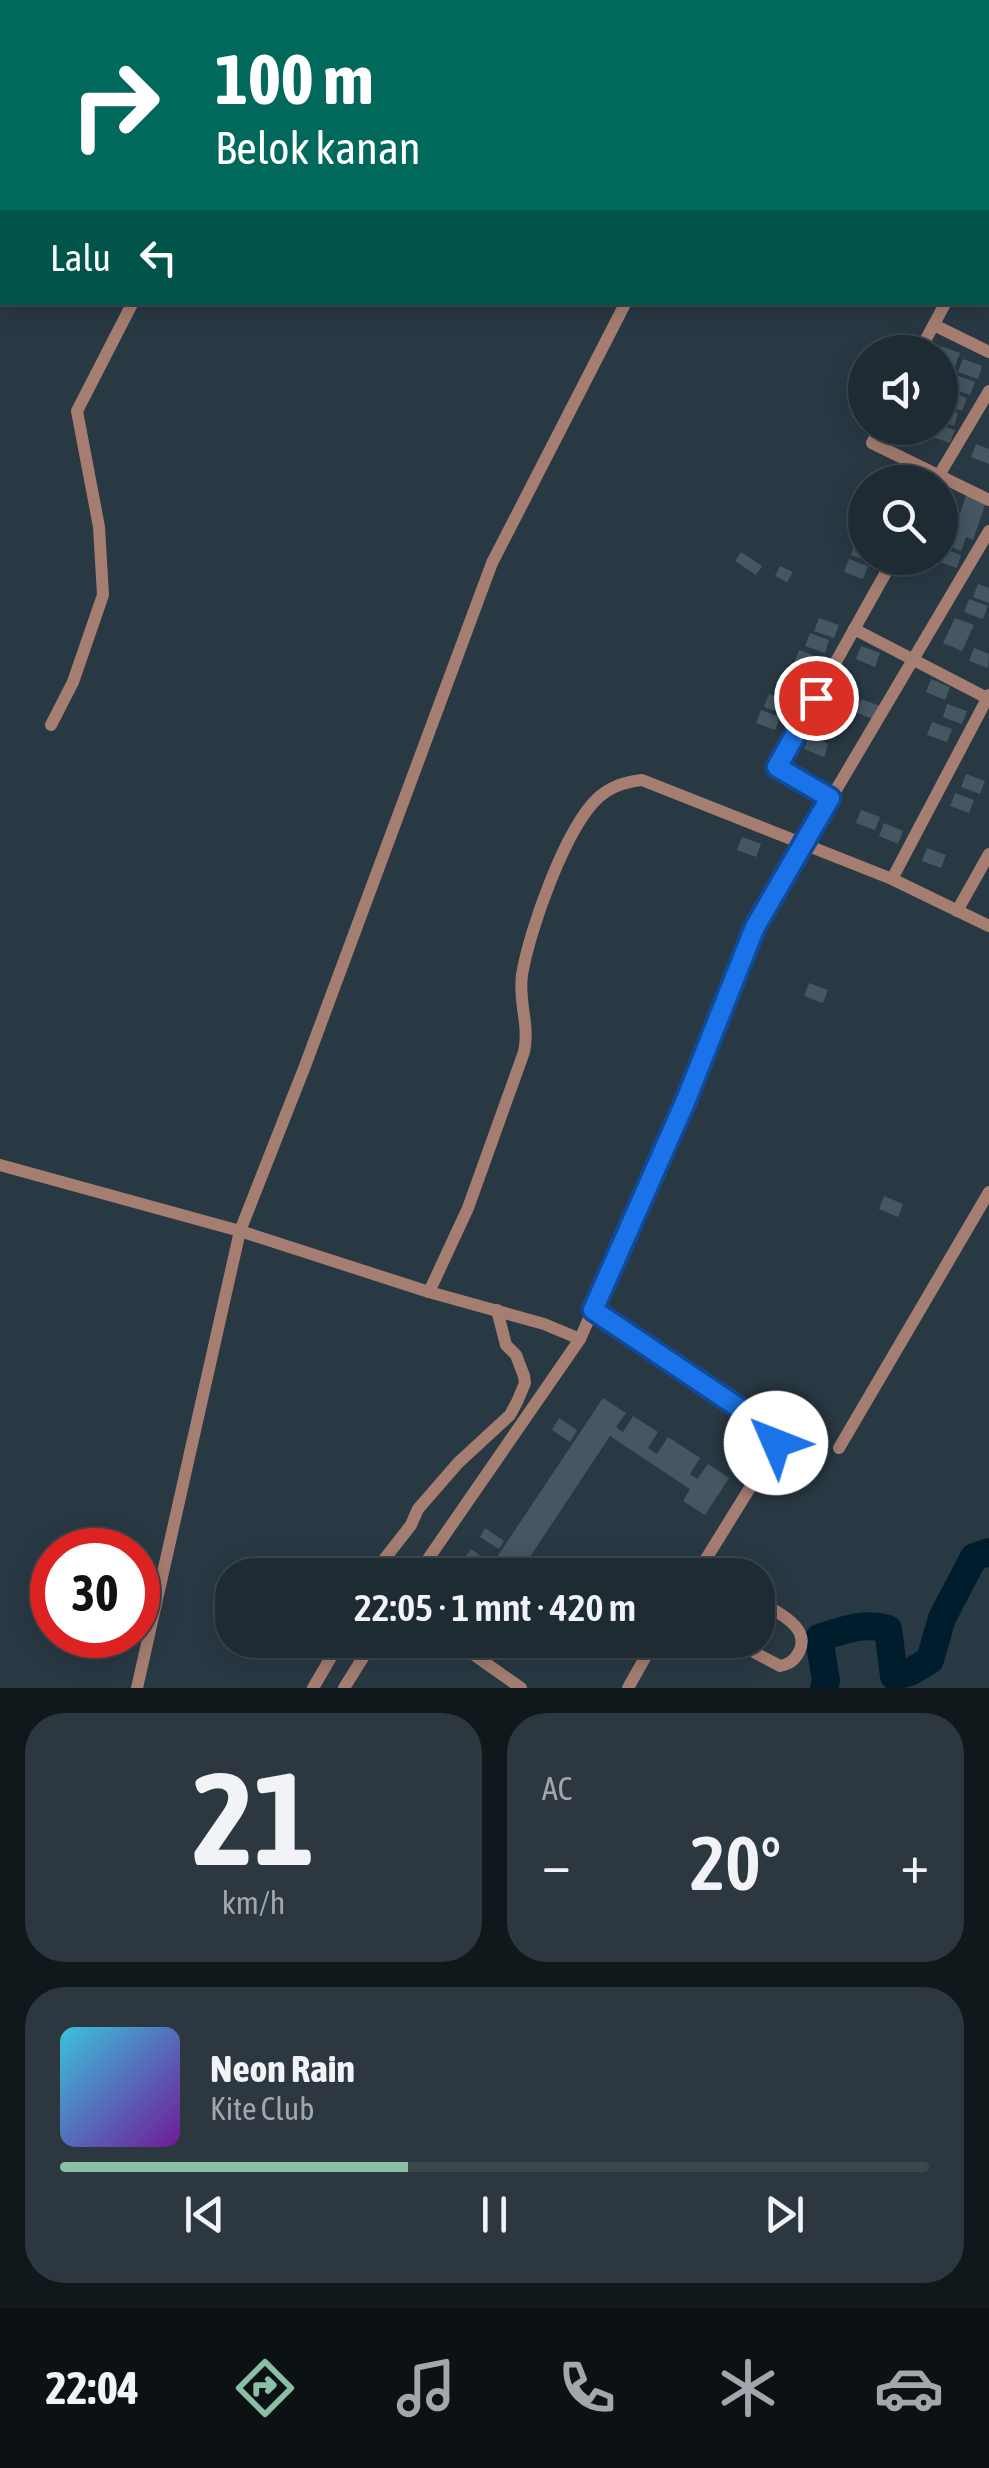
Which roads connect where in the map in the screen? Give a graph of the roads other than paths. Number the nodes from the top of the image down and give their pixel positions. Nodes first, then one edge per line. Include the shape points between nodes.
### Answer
1 (131, 305) edge
2 (625, 305) edge
3 (944, 305) edge
4 (934, 325) junction
5 (928, 335) edge
6 (989, 352) edge
7 (989, 390) edge
8 (878, 445) edge
9 (914, 465) edge
10 (946, 465) edge
11 (958, 487) edge
12 (989, 500) edge
13 (989, 530) edge
14 (884, 575) edge
15 (854, 629) junction
16 (911, 660) junction
17 (989, 697) edge
18 (51, 725) dead end
19 (830, 798) junction
20 (803, 842) junction
21 (989, 854) edge
22 (892, 879) junction
23 (957, 911) junction
24 (989, 926) edge
25 (0, 1165) edge
26 (989, 1192) edge
27 (240, 1231) junction
28 (429, 1292) junction
29 (497, 1310) junction
30 (593, 1310) junction
31 (580, 1339) junction
32 (839, 1448) dead end
33 (386, 1558) edge
34 (428, 1558) edge
35 (706, 1558) edge
36 (775, 1612) edge
37 (330, 1658) edge
38 (363, 1658) edge
39 (478, 1658) edge
40 (645, 1658) edge
41 (765, 1658) edge
42 (137, 1688) edge
43 (313, 1688) edge
44 (344, 1688) edge
45 (521, 1688) edge
46 (628, 1688) edge

1 - 18 street via 77,411 99,527 103,594
2 - 27 street via 492,564
3 - 4 street
4 - 5 street
4 - 6 street
7 - 10 street
8 - 9 street
11 - 12 street
13 - 16 street
14 - 15 street
15 - 16 street
15 - 19 street via 777,767
16 - 17 street
16 - 19 street
17 - 22 street
19 - 20 street
20 - 22 street
20 - 28 street via 642,780 623,783 595,801 542,906 522,974 524,1052 468,1208
20 - 30 street via 755,927
21 - 23 street
22 - 23 street
23 - 24 street
25 - 27 street
26 - 32 street
27 - 28 street
27 - 42 street
28 - 29 street
29 - 31 street
29 - 33 street via 524,1376 518,1402 418,1508
30 - 31 street
30 - 35 street via 776,1439
31 - 34 street
36 - 41 street via 796,1626 799,1651 780,1666
37 - 43 street
38 - 44 street
39 - 45 street
40 - 46 street

